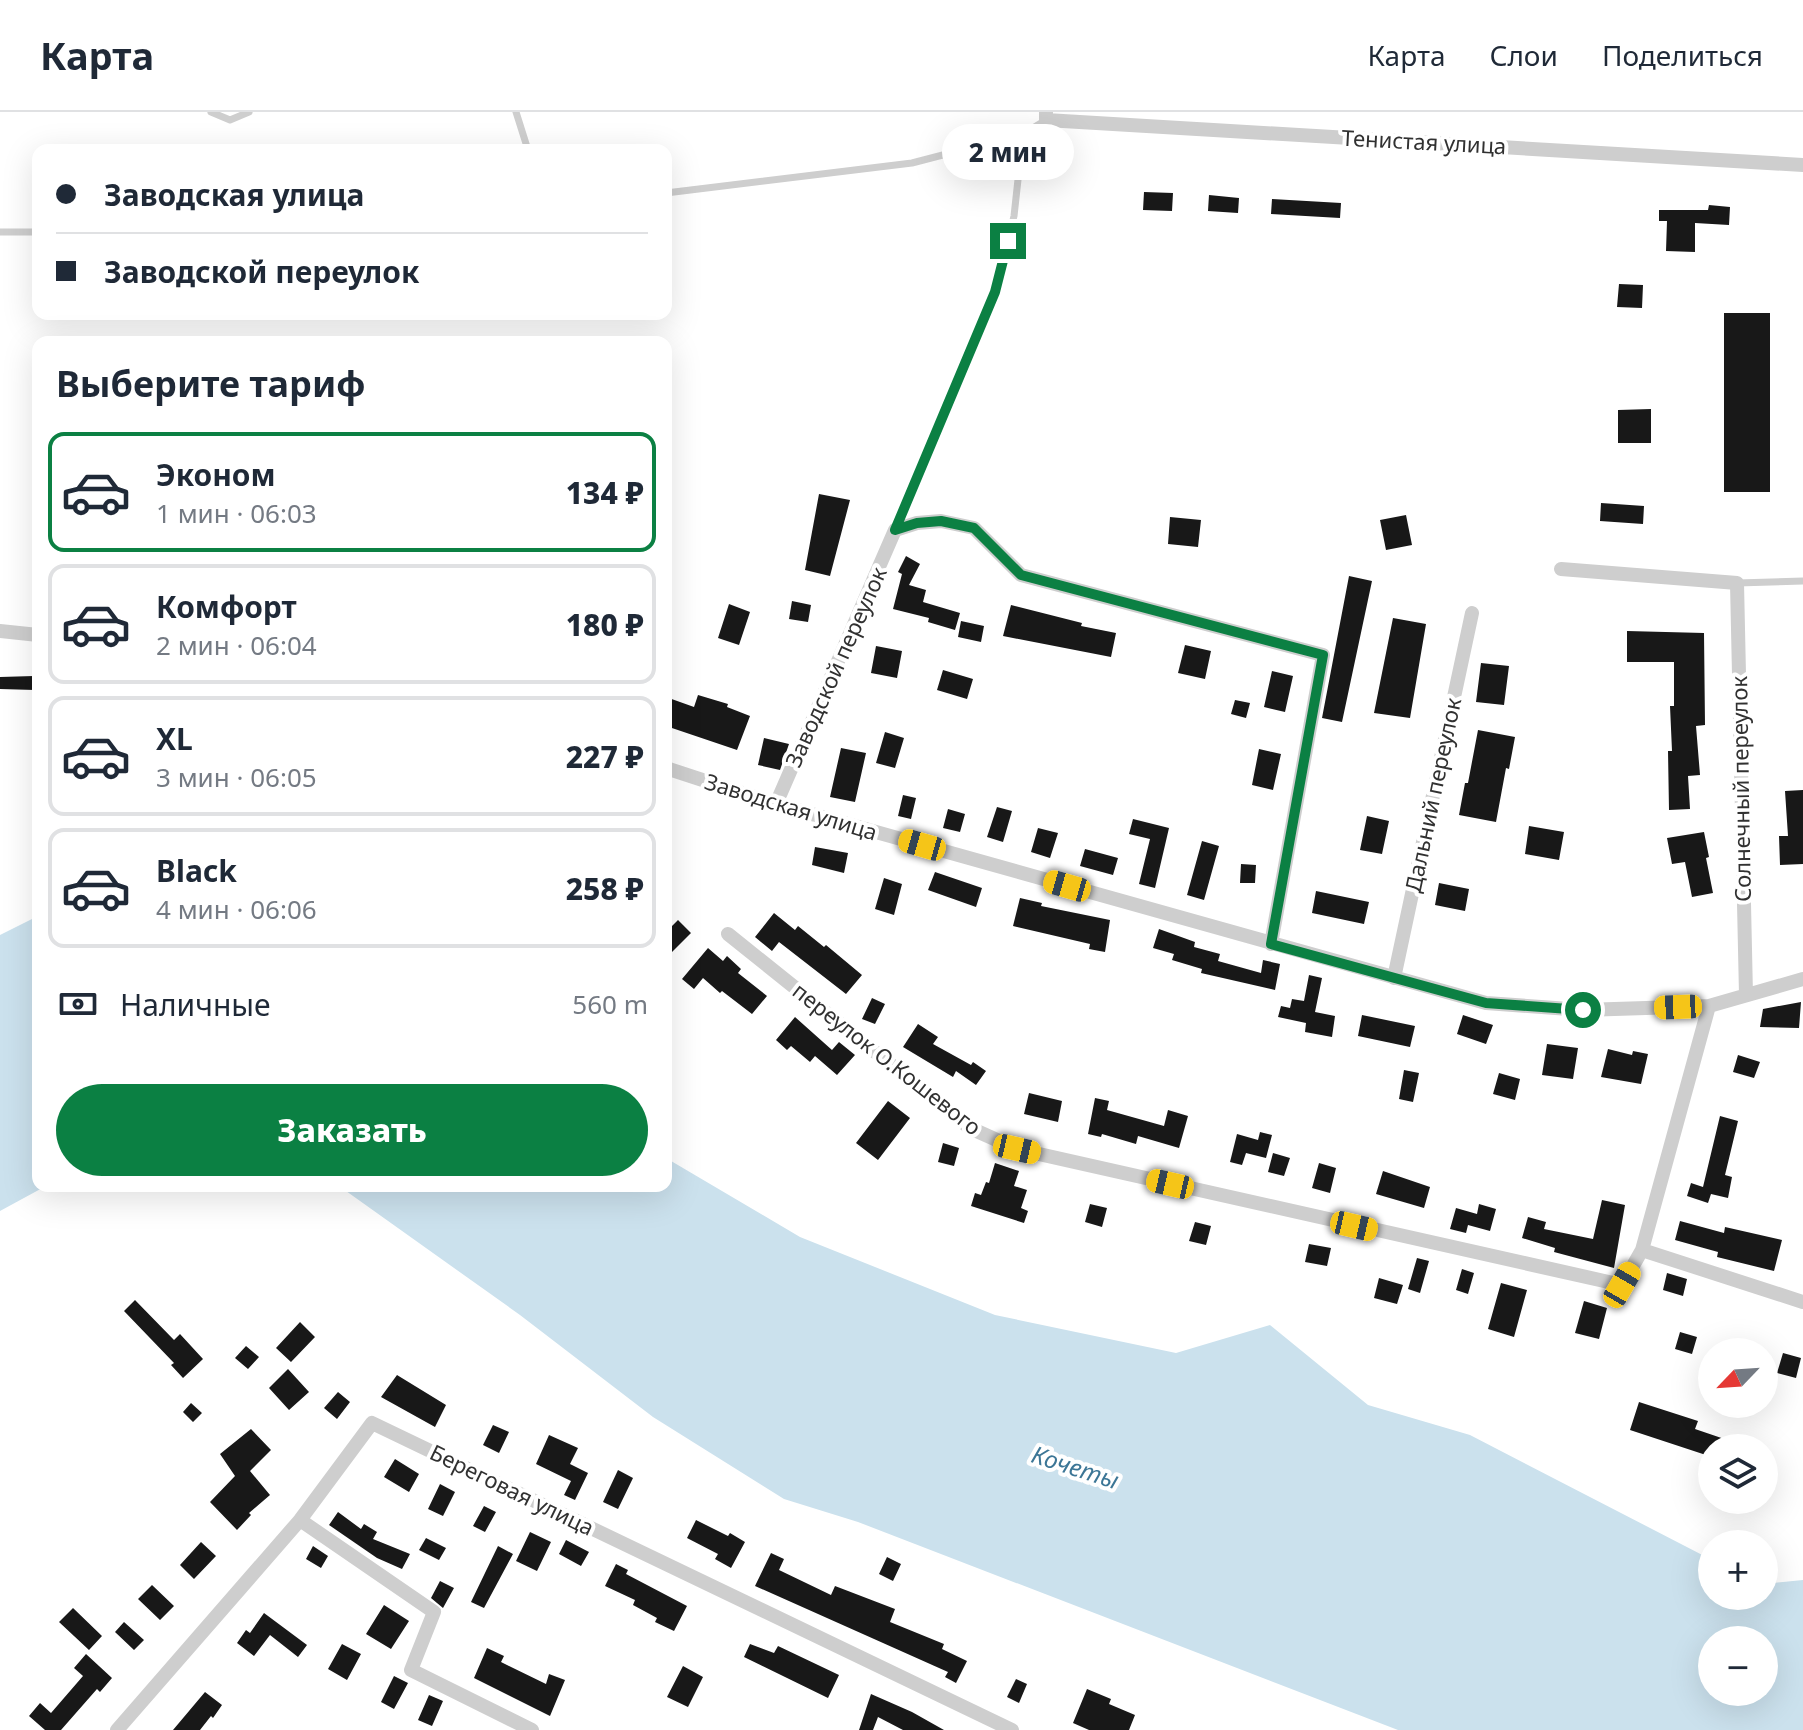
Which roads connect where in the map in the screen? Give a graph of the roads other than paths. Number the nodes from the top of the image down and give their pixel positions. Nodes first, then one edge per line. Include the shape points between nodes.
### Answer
1 (211, 112) edge
2 (249, 112) edge
3 (516, 112) edge
4 (1046, 116) edge
5 (1023, 134) junction
6 (526, 144) edge
7 (1803, 165) edge
8 (672, 192) edge
9 (0, 232) edge
10 (32, 232) edge
11 (895, 530) junction
12 (1561, 569) dead end
13 (1803, 581) edge
14 (1737, 583) junction
15 (1472, 613) dead end
16 (0, 631) edge
17 (32, 634) edge
18 (672, 770) edge
19 (776, 804) junction
20 (728, 934) dead end
21 (1271, 944) junction
22 (1394, 978) junction
23 (1803, 979) edge
24 (1746, 995) junction
25 (1709, 1006) junction
26 (1642, 1250) junction
27 (1803, 1302) edge
28 (300, 1520) junction
29 (1008, 1729) edge
30 (117, 1730) edge
31 (532, 1730) edge

1 - 2 lane via 230,120
3 - 6 lane
4 - 5 lane
4 - 7 street, Тенистая улица
5 - 8 lane via 912,163
5 - 11 lane, Заводской переулок via 1014,216 995,292
9 - 10 lane
11 - 19 street, Заводской переулок
11 - 21 street via 941,521 974,528 1021,575 1323,655
12 - 14 street
13 - 14 lane
14 - 24 street, Солнечный переулок
15 - 22 street, Дальний переулок
16 - 17 street
18 - 19 street, Заводская улица
19 - 21 street, Заводская улица
20 - 26 street, переулок О.Кошевого via 970,1128 1017,1149 1622,1285
21 - 22 street, Заводская улица
22 - 25 street, Заводская улица via 1486,1003 1583,1010
23 - 24 street, Заводская улица
24 - 25 street, Заводская улица
25 - 26 street
26 - 27 street
28 - 29 street, Береговая улица via 372,1423
28 - 30 street, Береговая улица
28 - 31 street via 434,1612 411,1670

